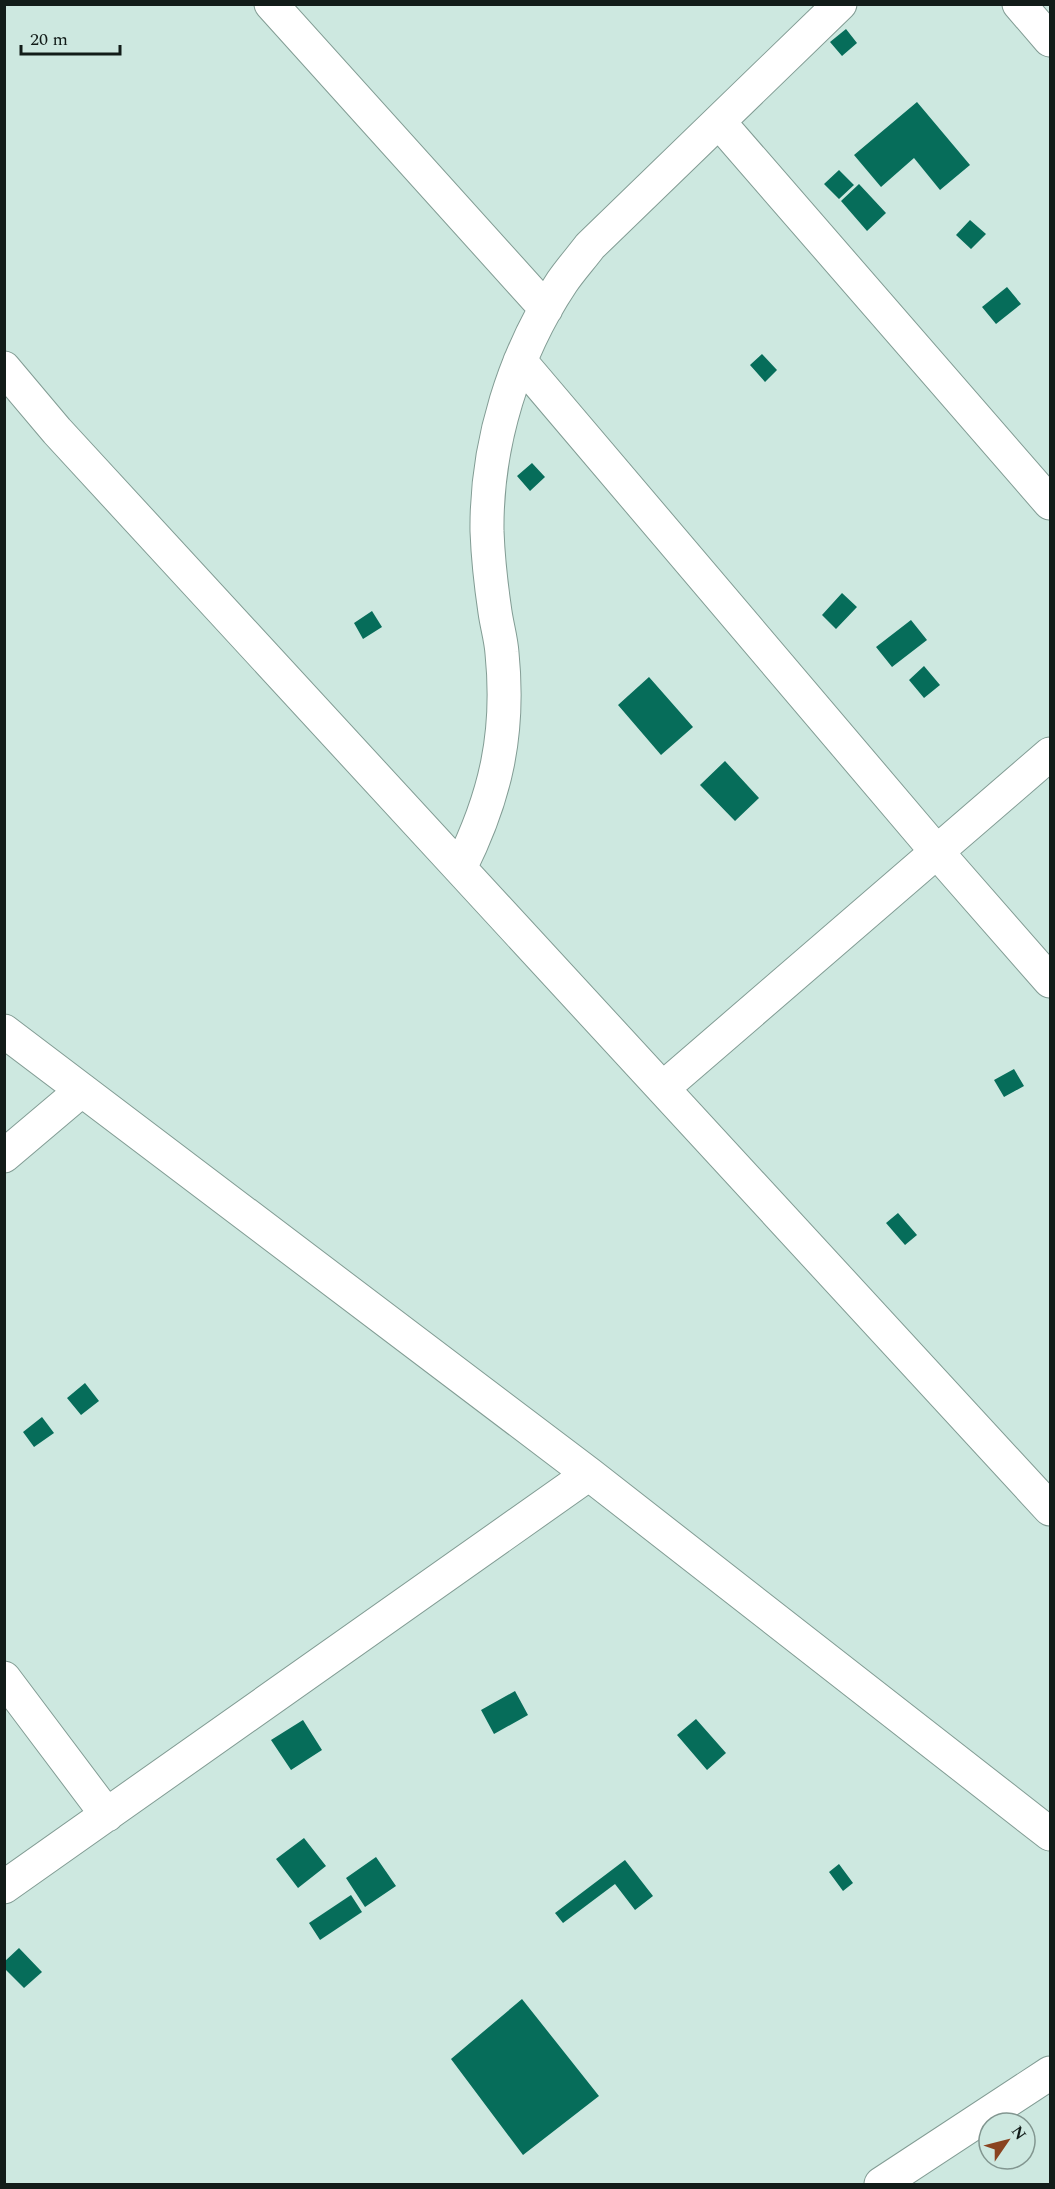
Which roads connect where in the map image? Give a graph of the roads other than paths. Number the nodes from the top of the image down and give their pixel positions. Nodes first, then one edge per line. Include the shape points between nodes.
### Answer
1 (271, 4) edge
2 (840, 4) edge
3 (1019, 4) edge
4 (1050, 40) edge
5 (718, 122) junction
6 (546, 309) junction
7 (520, 361) junction
8 (4, 368) edge
9 (1050, 503) edge
10 (1050, 754) edge
11 (937, 852) junction
12 (460, 868) junction
13 (1050, 981) edge
14 (4, 1031) edge
15 (663, 1088) junction
16 (82, 1090) junction
17 (4, 1156) edge
18 (589, 1474) junction
19 (1050, 1509) edge
20 (4, 1678) edge
21 (107, 1815) junction
22 (1050, 1834) edge
23 (4, 1887) edge
24 (1050, 2073) edge
25 (881, 2184) edge

1 - 6 street
2 - 5 street
3 - 4 street
5 - 6 street via 590,246
5 - 9 street
6 - 7 street
7 - 11 street
7 - 12 street via 495,446 487,529 489,571 502,650 504,725 490,798
8 - 12 street via 57,431
10 - 11 street
11 - 13 street
11 - 15 street
12 - 15 street
14 - 16 street
15 - 19 street
16 - 17 street
16 - 18 street
18 - 21 street
18 - 22 street
20 - 21 street
21 - 23 street
24 - 25 street

